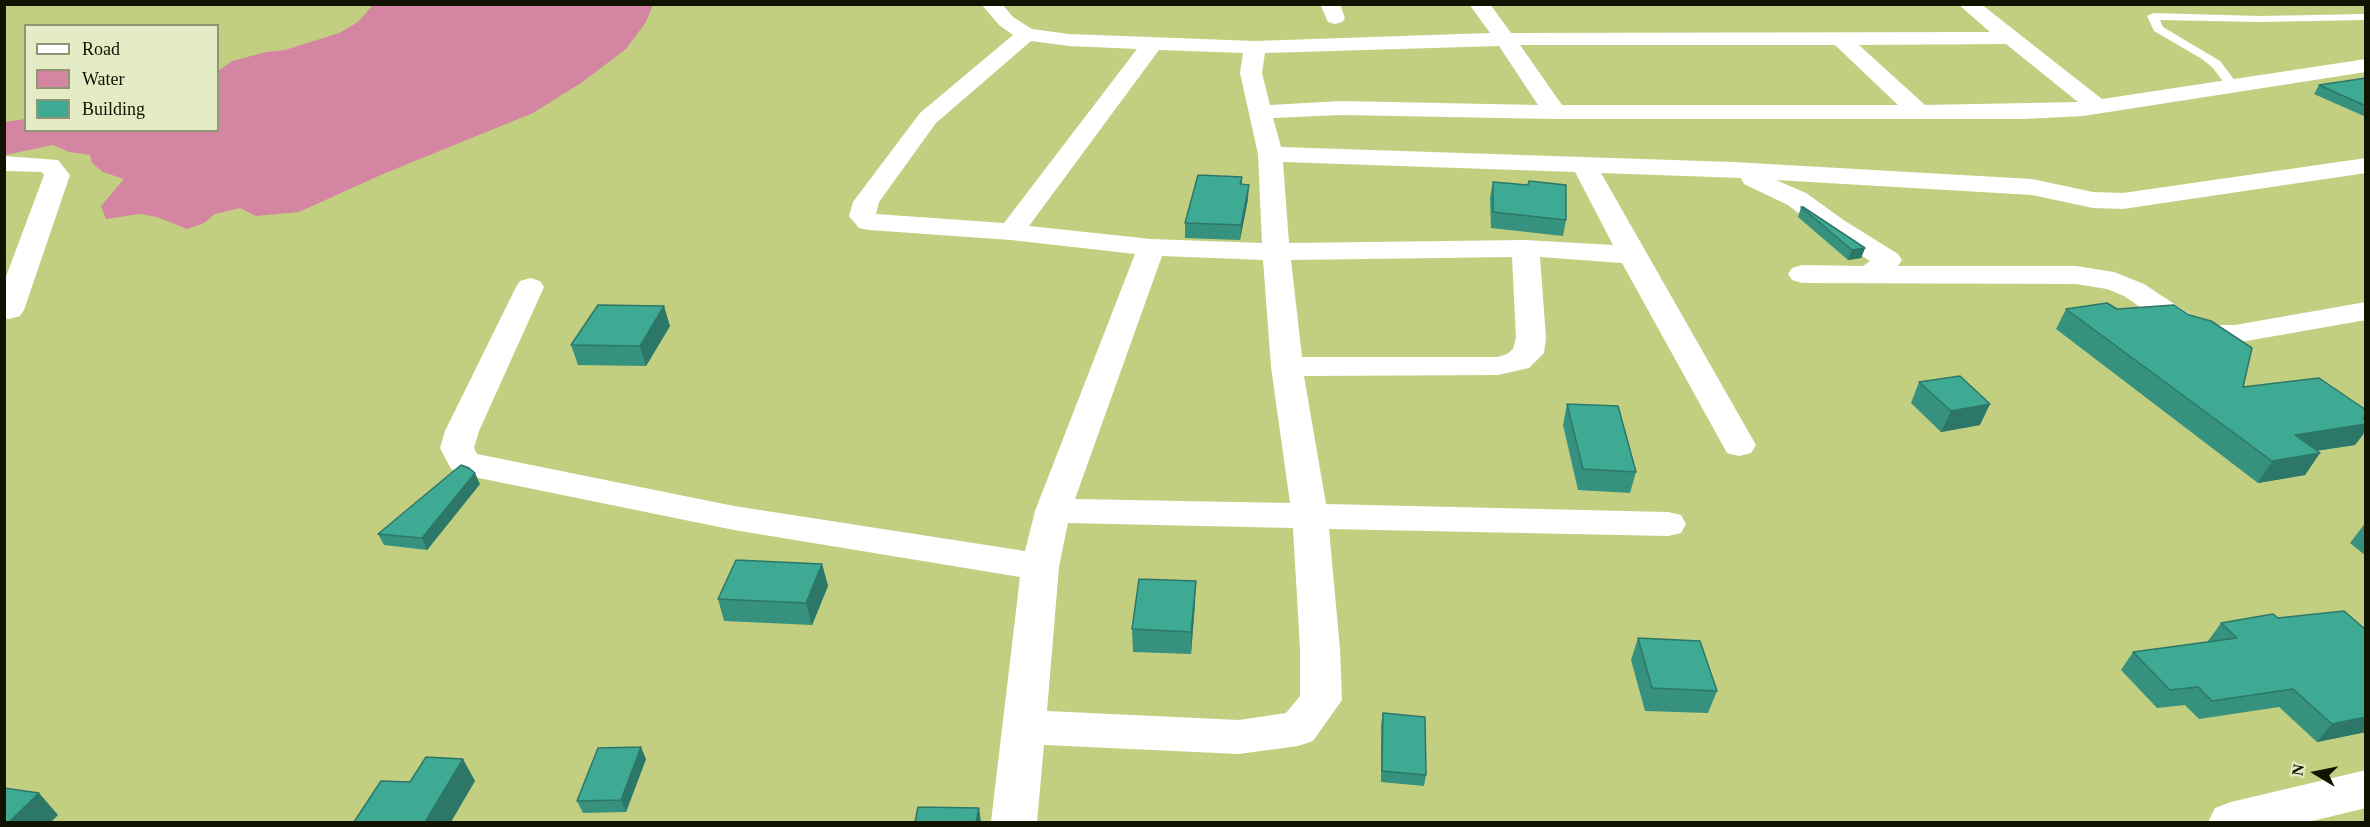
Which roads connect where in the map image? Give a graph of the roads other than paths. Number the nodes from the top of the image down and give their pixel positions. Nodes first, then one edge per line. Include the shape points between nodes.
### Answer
1 (991, 4) edge
2 (1479, 4) edge
3 (1968, 4) edge
4 (2366, 17) edge
5 (1026, 34) junction
6 (2010, 38) junction
7 (1505, 39) junction
8 (1842, 40) junction
9 (1153, 43) junction
10 (1256, 47) junction
11 (2366, 65) edge
12 (2233, 86) junction
13 (2098, 107) junction
14 (1918, 111) junction
15 (1261, 112) junction
16 (1555, 112) junction
17 (1270, 154) junction
18 (4, 163) edge
19 (1583, 163) junction
20 (2366, 165) edge
21 (1733, 170) junction
22 (1011, 232) junction
23 (1151, 247) junction
24 (1525, 248) junction
25 (1276, 252) junction
26 (1632, 255) junction
27 (1802, 274) dead end
28 (1870, 274) junction
29 (530, 287) dead end
30 (9, 310) dead end
31 (2366, 311) edge
32 (1287, 367) junction
33 (1739, 445) dead end
34 (1053, 511) junction
35 (1310, 516) junction
36 (1668, 524) dead end
37 (1040, 567) junction
38 (1024, 727) junction
39 (2366, 789) edge
40 (1014, 822) edge
41 (2231, 822) edge

1 - 5 street via 1006,21
2 - 7 street
3 - 6 street
4 - 12 lane via 2153,16 2158,29 2206,56
5 - 9 street
5 - 22 street via 928,118 866,202 862,216 869,222
6 - 8 street
6 - 13 street
7 - 8 street
7 - 10 street
7 - 16 street
8 - 14 street
9 - 10 street
9 - 22 street
10 - 15 street via 1251,73
11 - 12 street
12 - 13 street
13 - 14 street via 2024,112
14 - 16 street
15 - 16 street via 1341,108
15 - 17 street
17 - 19 street
17 - 25 street
18 - 30 street via 49,165 57,175
19 - 21 street
19 - 26 street
20 - 21 street via 2123,201 2093,200 2032,187
21 - 28 street via 1797,199 1888,260
22 - 23 street
23 - 25 street
23 - 34 street
24 - 25 street
24 - 26 street
24 - 32 street via 1531,338 1528,353 1518,361 1498,366
25 - 32 street
26 - 33 street
27 - 28 street
28 - 31 street via 2076,275 2134,290 2189,327 2216,334
29 - 37 street via 462,431 458,448 463,461 734,518
32 - 35 street
34 - 35 street
34 - 37 street
35 - 36 street
35 - 38 street via 1321,700 1298,729 1239,737
37 - 38 street
38 - 40 street
39 - 41 street

